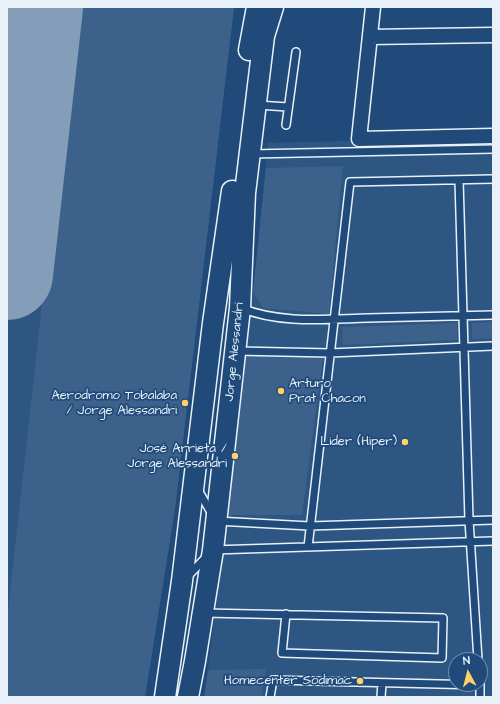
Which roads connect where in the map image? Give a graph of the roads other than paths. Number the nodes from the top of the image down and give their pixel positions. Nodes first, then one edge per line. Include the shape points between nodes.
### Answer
1 (257, 7) edge
2 (273, 7) edge
3 (373, 7) edge
4 (493, 35) edge
5 (370, 36) junction
6 (296, 52) dead end
7 (255, 105) junction
8 (288, 106) junction
9 (286, 125) dead end
10 (493, 136) edge
11 (493, 149) edge
12 (250, 154) junction
13 (493, 179) edge
14 (459, 180) junction
15 (240, 308) junction
16 (493, 315) edge
17 (463, 316) junction
18 (334, 319) junction
19 (464, 346) junction
20 (493, 346) edge
21 (236, 351) junction
22 (330, 353) junction
23 (194, 484) junction
24 (469, 520) junction
25 (493, 520) edge
26 (216, 521) junction
27 (310, 526) junction
28 (493, 541) edge
29 (470, 542) junction
30 (308, 547) junction
31 (213, 550) junction
32 (182, 581) junction
33 (203, 613) junction
34 (286, 614) junction
35 (477, 652) edge
36 (382, 683) junction
37 (448, 684) edge
38 (165, 697) edge
39 (188, 697) edge
40 (270, 697) edge
41 (381, 697) edge

1 - 23 main road, Jorge Alessandri via 250,37
2 - 7 main road, Jorge Alessandri via 264,36
3 - 5 street
4 - 5 street
5 - 10 street via 359,139
6 - 8 lane
7 - 8 lane
7 - 12 main road, Jorge Alessandri
8 - 9 lane
11 - 12 lane
12 - 15 main road, Jorge Alessandri via 243,212
13 - 14 lane
14 - 17 lane
14 - 18 lane via 350,182
15 - 18 lane via 263,316
15 - 21 main road, Jorge Alessandri
16 - 17 lane
17 - 18 lane
17 - 19 lane
18 - 22 lane
19 - 20 lane
19 - 22 lane
19 - 24 lane
21 - 22 lane
21 - 26 main road, Jorge Alessandri
22 - 27 lane
23 - 26 lane
23 - 32 main road, Jorge Alessandri
24 - 25 lane
24 - 27 lane
24 - 29 lane
26 - 27 lane
26 - 31 main road, Jorge Alessandri
27 - 30 lane
28 - 29 lane
29 - 30 lane
29 - 35 lane
30 - 31 lane
31 - 32 lane
31 - 33 main road, Jorge Alessandri
32 - 38 main road, Jorge Alessandri
33 - 34 lane
33 - 39 main road, Jorge Alessandri
34 - 34 lane via 443,618 442,658 282,653
36 - 37 lane
36 - 40 lane via 273,680
36 - 41 lane

